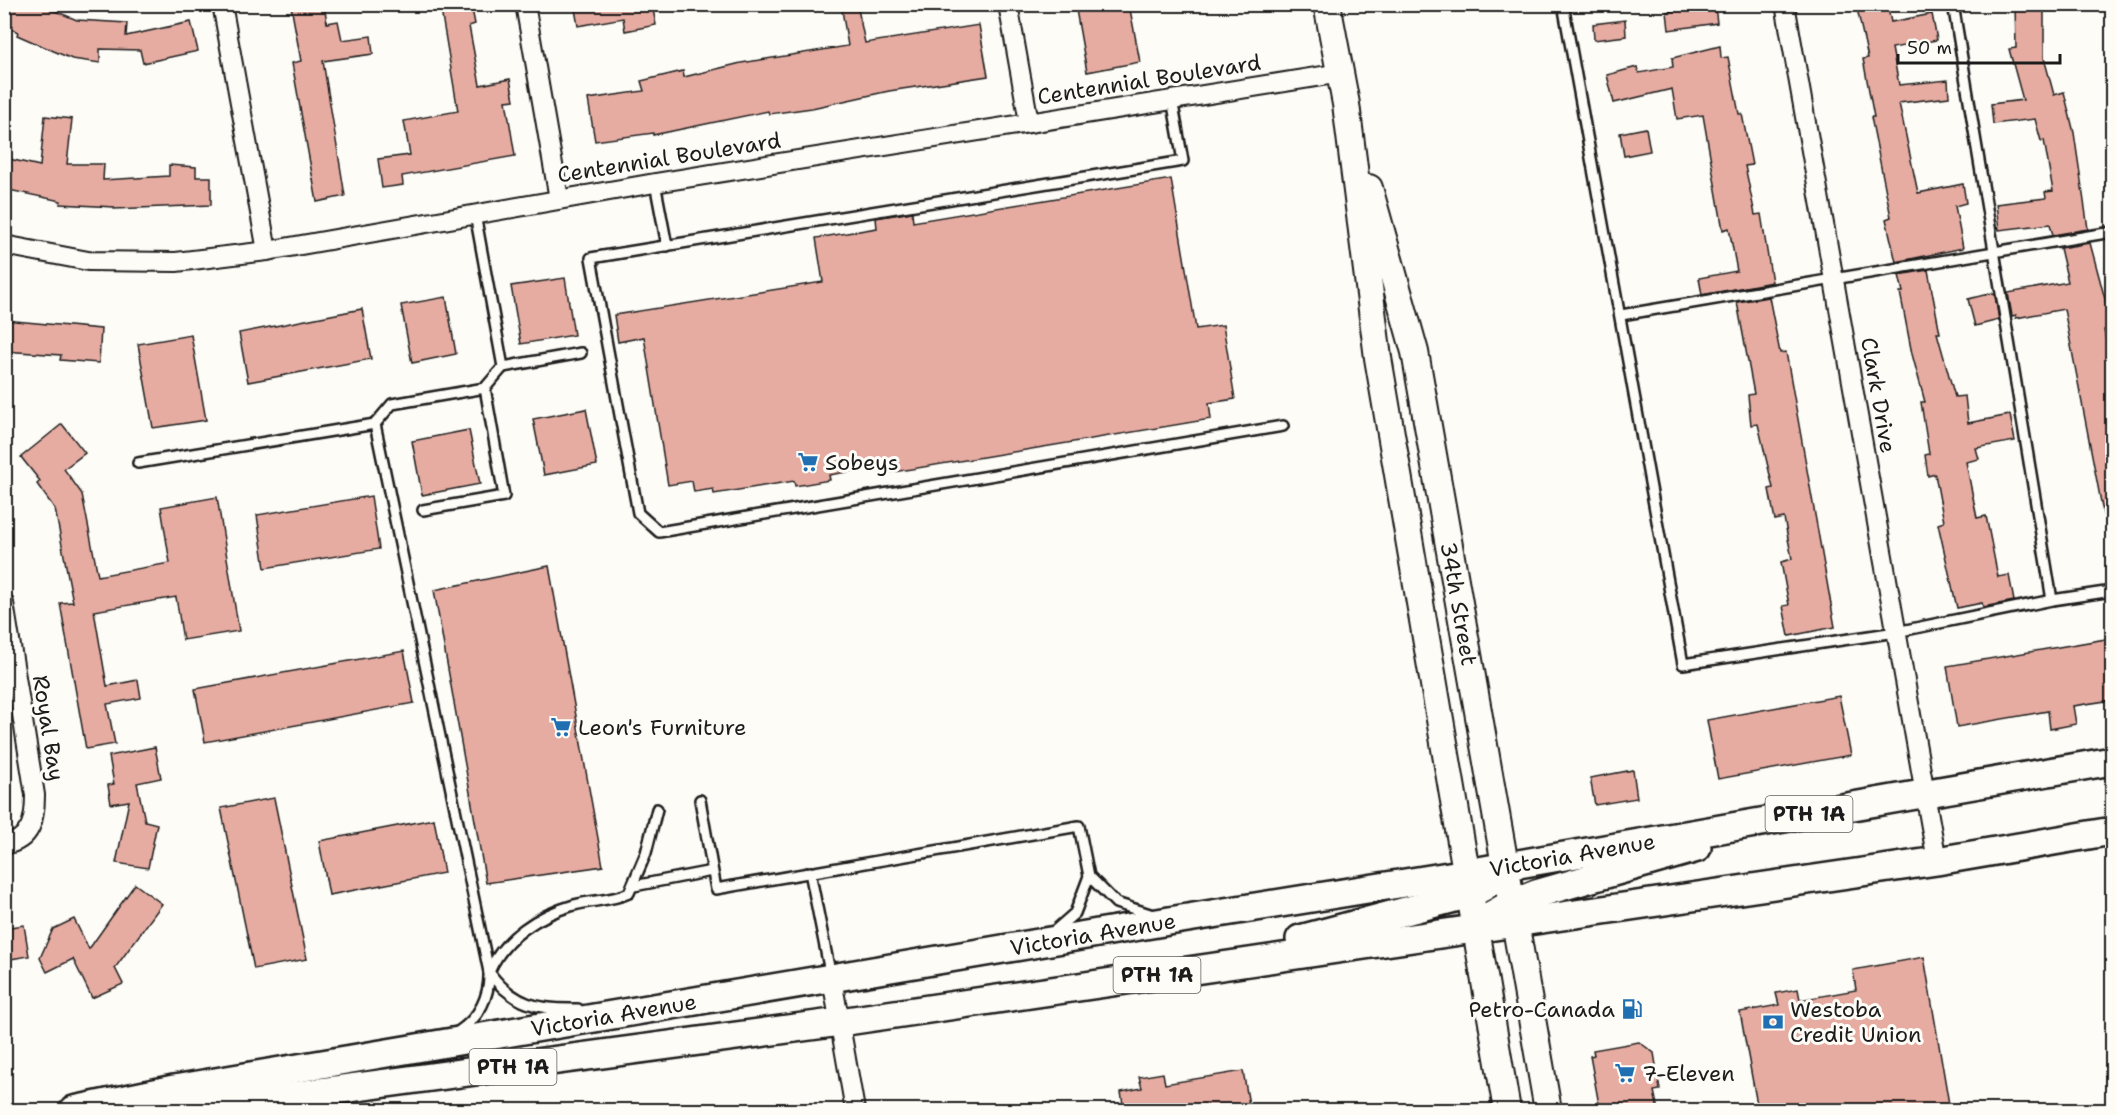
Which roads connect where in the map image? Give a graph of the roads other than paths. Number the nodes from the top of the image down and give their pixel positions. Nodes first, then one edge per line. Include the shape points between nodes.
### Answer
1 (222, 4) edge
2 (525, 4) edge
3 (1008, 4) edge
4 (1328, 4) edge
5 (1563, 4) edge
6 (1785, 4) edge
7 (1953, 4) edge
8 (1341, 73) junction
9 (1172, 99) junction
10 (1346, 104) junction
11 (1029, 122) junction
12 (655, 183) junction
13 (559, 200) junction
14 (474, 214) junction
15 (2112, 232) edge
16 (4, 245) edge
17 (667, 246) junction
18 (267, 250) junction
19 (1995, 252) junction
20 (1834, 279) junction
21 (1621, 315) junction
22 (581, 353) dead end
23 (503, 367) junction
24 (485, 388) junction
25 (1423, 399) junction
26 (1386, 406) junction
27 (375, 424) junction
28 (1283, 426) dead end
29 (138, 463) dead end
30 (423, 510) dead end
31 (2112, 591) edge
32 (2052, 600) junction
33 (4, 603) edge
34 (1896, 632) junction
35 (2112, 761) edge
36 (1924, 794) junction
37 (700, 800) dead end
38 (657, 808) dead end
39 (1829, 810) junction
40 (2112, 831) edge
41 (4, 845) edge
42 (1938, 861) junction
43 (1504, 866) junction
44 (712, 871) junction
45 (810, 872) junction
46 (1089, 876) junction
47 (1468, 884) junction
48 (634, 886) junction
49 (1512, 913) junction
50 (1170, 921) junction
51 (1474, 928) junction
52 (1040, 943) junction
53 (489, 972) junction
54 (1170, 973) junction
55 (832, 979) junction
56 (675, 1005) junction
57 (840, 1023) junction
58 (412, 1050) junction
59 (179, 1103) edge
60 (74, 1110) edge
61 (855, 1110) edge
62 (1508, 1110) edge
63 (1548, 1110) edge

1 - 18 street
2 - 13 street
3 - 11 street
4 - 8 street, 34th Street
5 - 21 lane
6 - 20 street, Clark Drive
7 - 19 lane
8 - 9 street, Centennial Boulevard
8 - 10 street, 34th Street
9 - 11 street, Centennial Boulevard
9 - 17 lane via 1183,161
10 - 25 street, 34th Street via 1415,352
10 - 26 street, 34th Street
11 - 12 street, Centennial Boulevard
12 - 13 street, Centennial Boulevard
12 - 17 lane
13 - 14 street, Centennial Boulevard
14 - 18 street, Centennial Boulevard
14 - 23 lane
15 - 19 lane
16 - 18 street, Centennial Boulevard via 88,261 176,262
17 - 28 lane via 591,258 638,513 659,532
19 - 20 lane
19 - 32 lane
20 - 21 lane
20 - 34 street, Clark Drive
21 - 34 lane via 1683,664
22 - 23 lane
23 - 24 lane
24 - 27 lane via 392,404
24 - 30 lane via 504,496
25 - 26 street
25 - 43 street, 34th Street
26 - 47 street, 34th Street
27 - 29 lane
27 - 53 lane
31 - 32 lane
32 - 34 lane
33 - 41 street, Royal Bay via 35,795 35,818 28,833
34 - 36 street, Clark Drive
35 - 36 main road, Victoria Avenue / PTH 1A
36 - 39 main road, Victoria Avenue / PTH 1A
36 - 42 street, Clark Drive
37 - 44 lane
38 - 48 lane via 654,829
39 - 43 main road, Victoria Avenue / PTH 1A
39 - 49 main road via 1536,894
40 - 42 main road, Victoria Avenue / PTH 1A
42 - 49 main road, Victoria Avenue / PTH 1A
43 - 47 main road, Victoria Avenue / PTH 1A
43 - 49 street, 34th Street
44 - 45 lane via 716,889
44 - 48 lane
45 - 46 lane via 1079,826
45 - 55 lane
46 - 50 lane via 1116,903
46 - 52 lane via 1076,913
47 - 50 main road, Victoria Avenue / PTH 1A
47 - 51 street, 34th Street
47 - 54 main road
48 - 53 lane via 622,896 575,905 530,926 510,940
49 - 51 main road, Victoria Avenue / PTH 1A
49 - 63 street, 34th Street
50 - 52 main road, Victoria Avenue / PTH 1A
51 - 54 main road, Victoria Avenue / PTH 1A
51 - 62 street, 34th Street
52 - 55 main road, Victoria Avenue / PTH 1A
53 - 56 lane via 516,999 531,1006 564,1009
53 - 58 lane via 486,997 469,1025 451,1037
54 - 57 main road, Victoria Avenue / PTH 1A
55 - 56 main road, Victoria Avenue / PTH 1A
55 - 57 street
56 - 58 main road, Victoria Avenue / PTH 1A
57 - 59 main road, Victoria Avenue / PTH 1A
57 - 61 street
58 - 59 main road, Victoria Avenue / PTH 1A
59 - 60 main road, Victoria Avenue / PTH 1A

